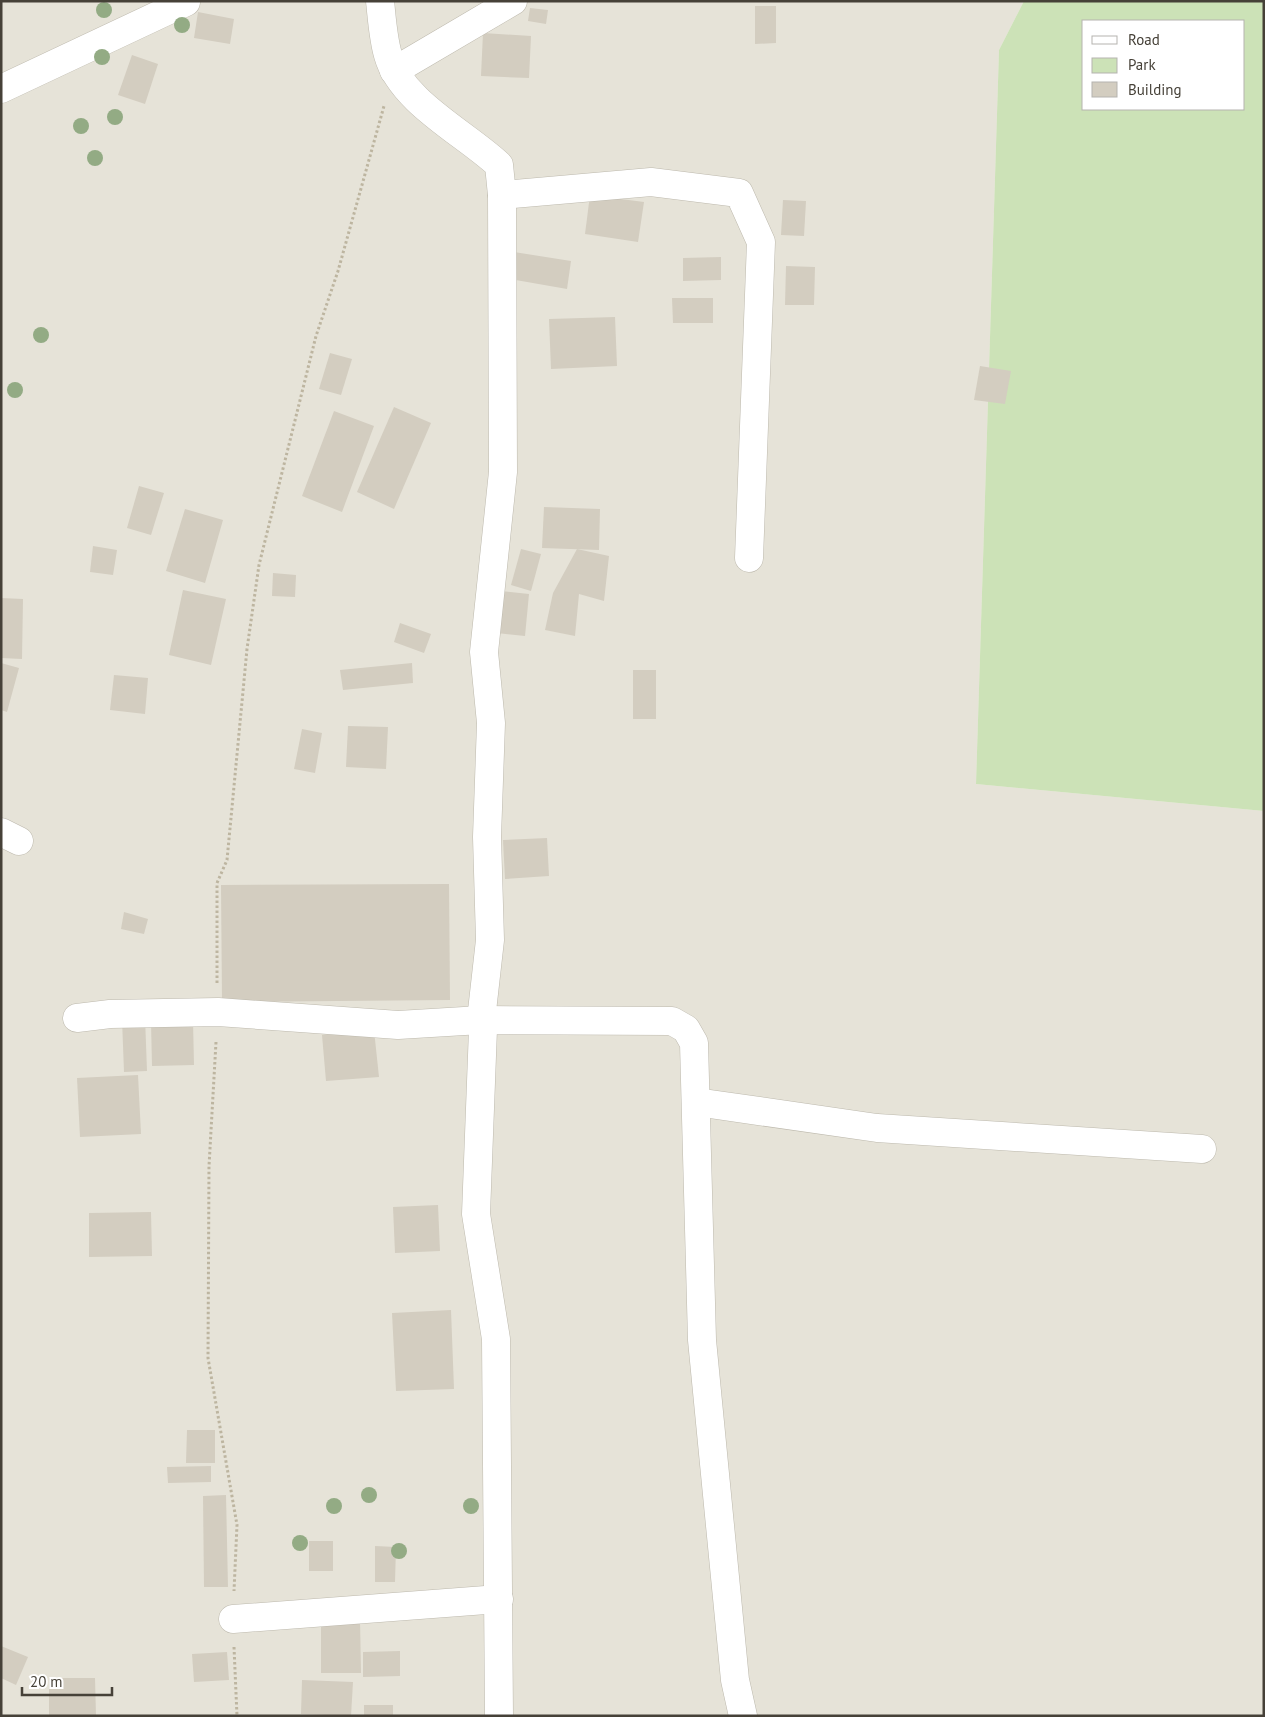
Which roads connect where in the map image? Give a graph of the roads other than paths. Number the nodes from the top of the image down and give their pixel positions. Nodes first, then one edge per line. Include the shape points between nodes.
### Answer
1 (380, 1) edge
2 (513, 1) edge
3 (186, 2) edge
4 (394, 71) junction
5 (1, 89) edge
6 (502, 195) junction
7 (749, 558) dead end
8 (77, 1018) dead end
9 (481, 1020) junction
10 (696, 1102) junction
11 (1202, 1149) dead end
12 (498, 1599) junction
13 (233, 1619) road end
14 (500, 1716) edge
15 (743, 1716) edge

1 - 4 street via 388,54
2 - 4 street
3 - 5 street
4 - 6 street via 420,103 499,165
6 - 7 street via 651,182 739,192 761,242
6 - 9 street via 503,472 484,652 491,723 487,837 490,940
8 - 9 street via 110,1014 218,1012 398,1025
9 - 10 street via 672,1020 686,1029 694,1043
9 - 12 street via 476,1214 496,1339
10 - 11 street via 877,1128
10 - 15 street via 702,1340 735,1680
12 - 13 street
12 - 14 street

